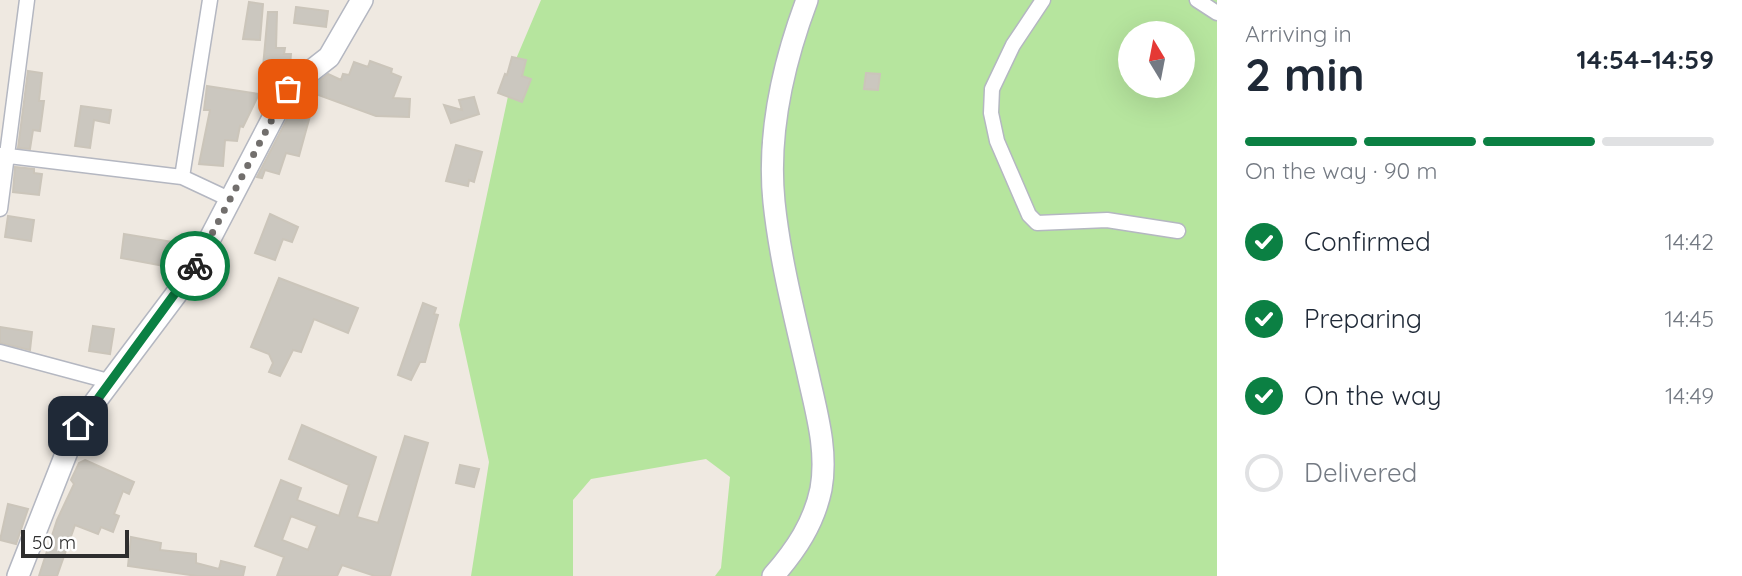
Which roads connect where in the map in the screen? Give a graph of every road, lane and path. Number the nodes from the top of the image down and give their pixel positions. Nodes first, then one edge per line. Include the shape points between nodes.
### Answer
1 (27, 0) edge
2 (210, 0) edge
3 (807, 0) edge
4 (1042, 0) edge
5 (1198, 0) edge
6 (357, 2) edge
7 (1217, 13) edge
8 (4, 156) edge
9 (182, 177) junction
10 (229, 200) junction
11 (0, 209) edge
12 (1178, 231) dead end
13 (0, 352) edge
14 (112, 382) junction
15 (18, 576) edge
16 (773, 576) edge

1 - 8 street
2 - 9 street
3 - 16 street via 777,105 774,199 824,464 815,510 803,536
4 - 12 street via 992,89 997,141 1029,215 1037,223 1107,220
5 - 7 street
6 - 10 street via 329,57 288,89
8 - 9 street
8 - 11 street
9 - 10 street
10 - 14 street via 192,273
13 - 14 street
14 - 15 street via 78,426

